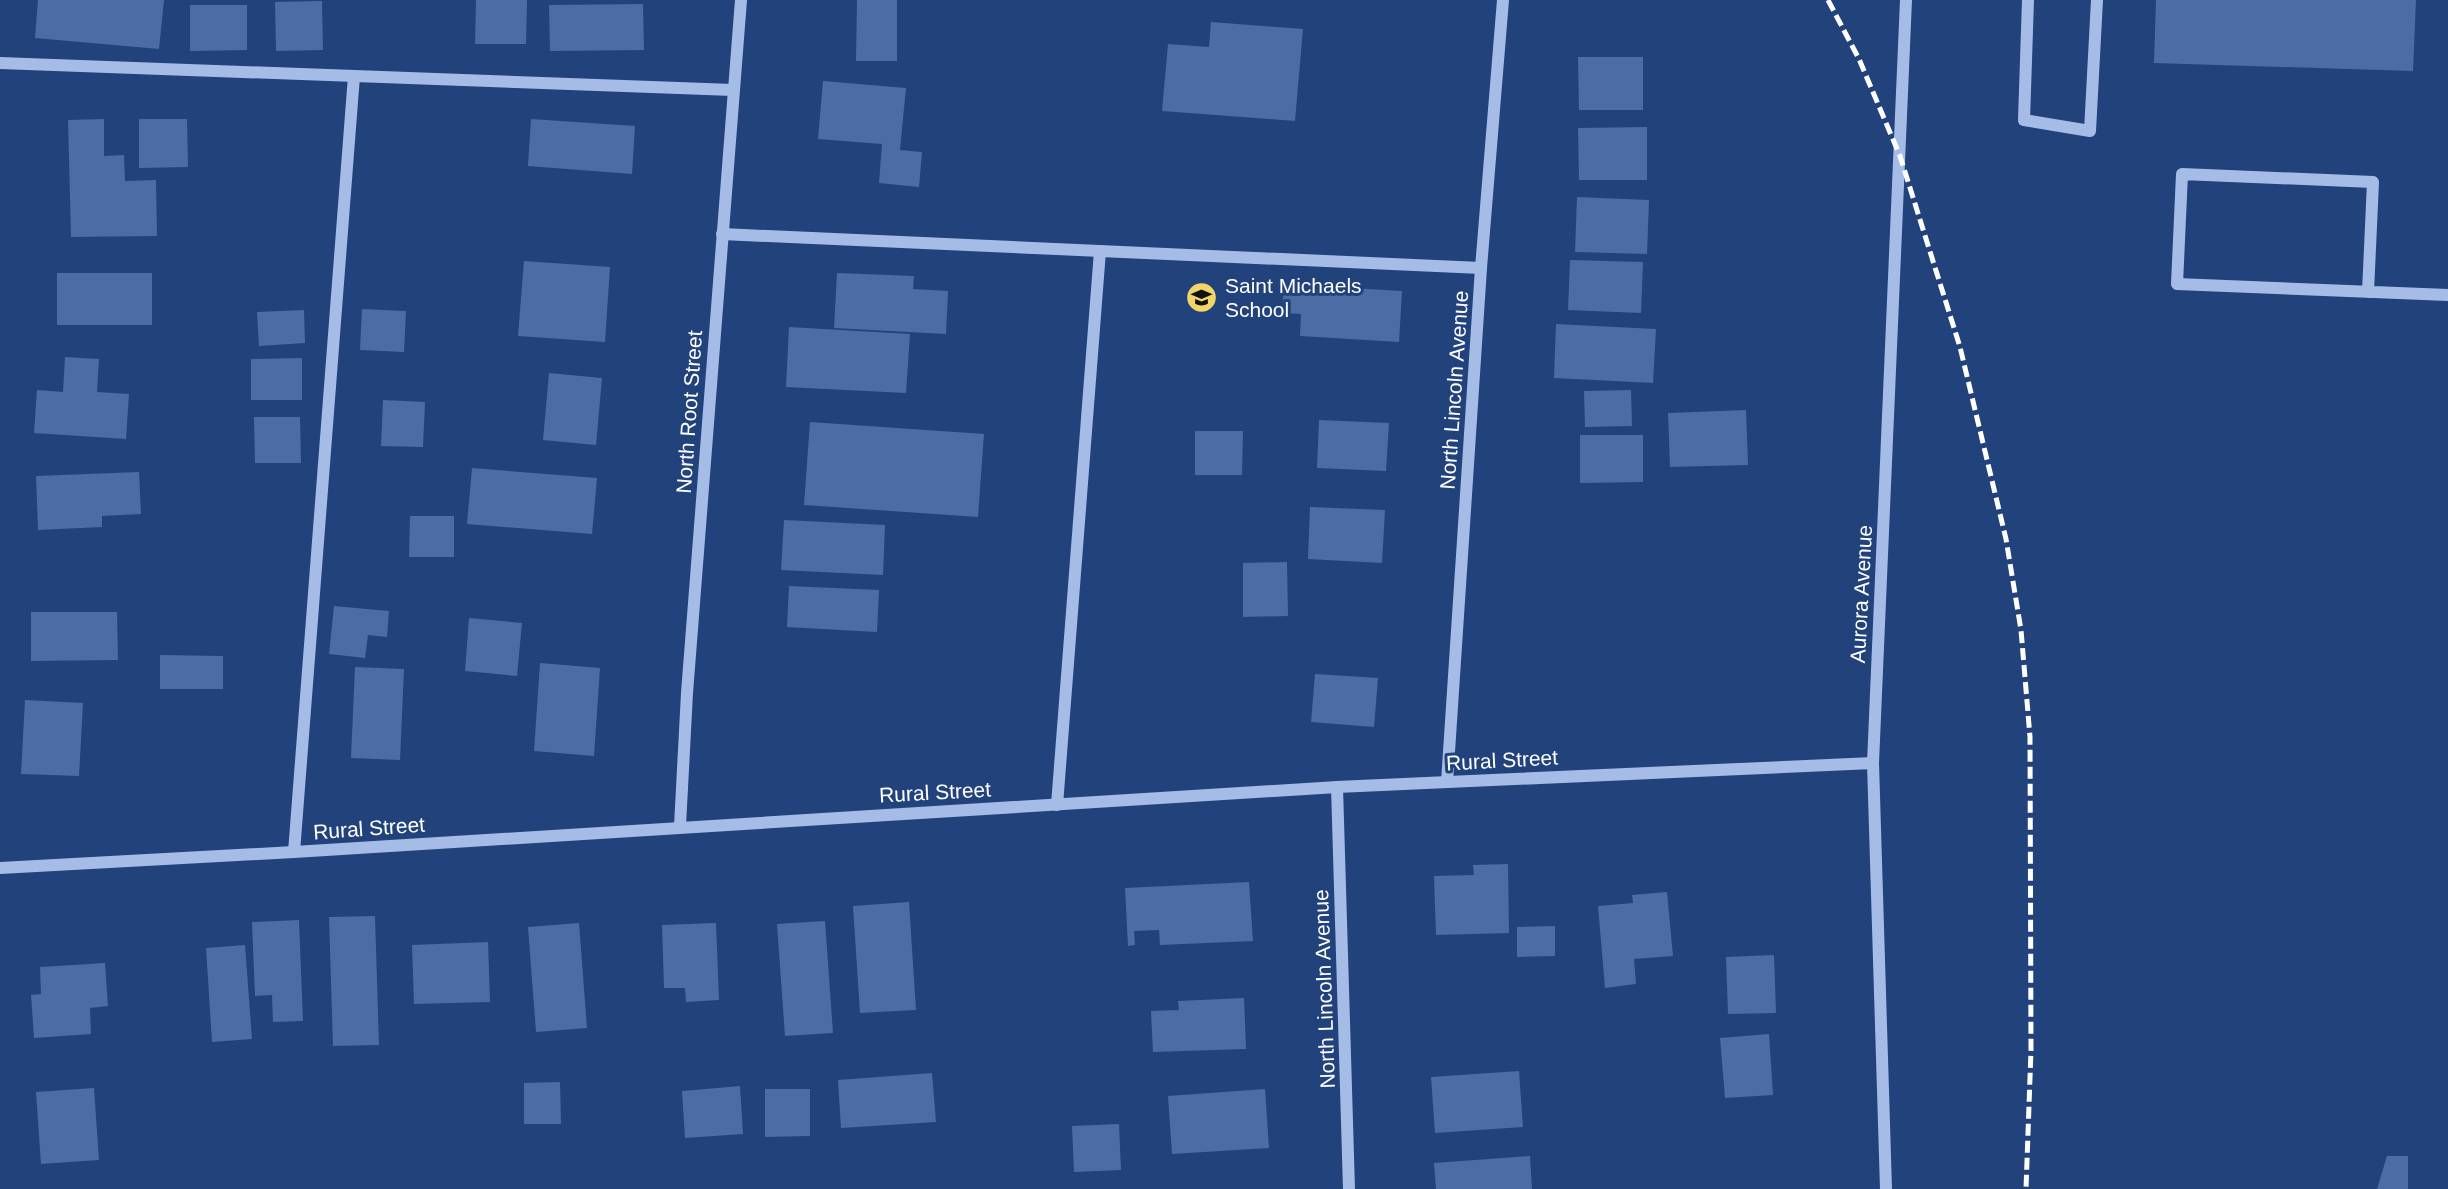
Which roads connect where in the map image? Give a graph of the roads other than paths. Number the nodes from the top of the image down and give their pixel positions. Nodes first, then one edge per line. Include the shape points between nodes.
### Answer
1 (741, 0) edge
2 (1503, 0) edge
3 (1906, 0) edge
4 (2028, 0) edge
5 (2097, 0) edge
6 (0, 63) edge
7 (354, 76) junction
8 (733, 90) junction
9 (722, 234) junction
10 (1100, 251) junction
11 (1481, 268) junction
12 (2368, 292) junction
13 (2448, 295) edge
14 (1873, 762) junction
15 (1447, 782) junction
16 (1337, 787) junction
17 (1057, 805) junction
18 (680, 827) junction
19 (293, 852) junction
20 (0, 868) edge
21 (1349, 1189) edge
22 (1886, 1189) edge

1 - 8 street, North Root Street
2 - 11 street, North Lincoln Avenue
3 - 14 street, Aurora Avenue
4 - 5 street via 2024,120 2090,131
6 - 7 street
7 - 8 street
7 - 19 street
8 - 9 street, North Root Street
9 - 10 street
9 - 18 street, North Root Street
10 - 11 street
10 - 17 street
11 - 15 street, North Lincoln Avenue
12 - 12 street via 2177,284 2182,174 2374,182
12 - 13 street
14 - 15 street, Rural Street
14 - 22 street, Aurora Avenue
15 - 16 street, Rural Street
16 - 17 street, Rural Street
16 - 21 street, North Lincoln Avenue
17 - 18 street, Rural Street
18 - 19 street, Rural Street
19 - 20 street, Rural Street

